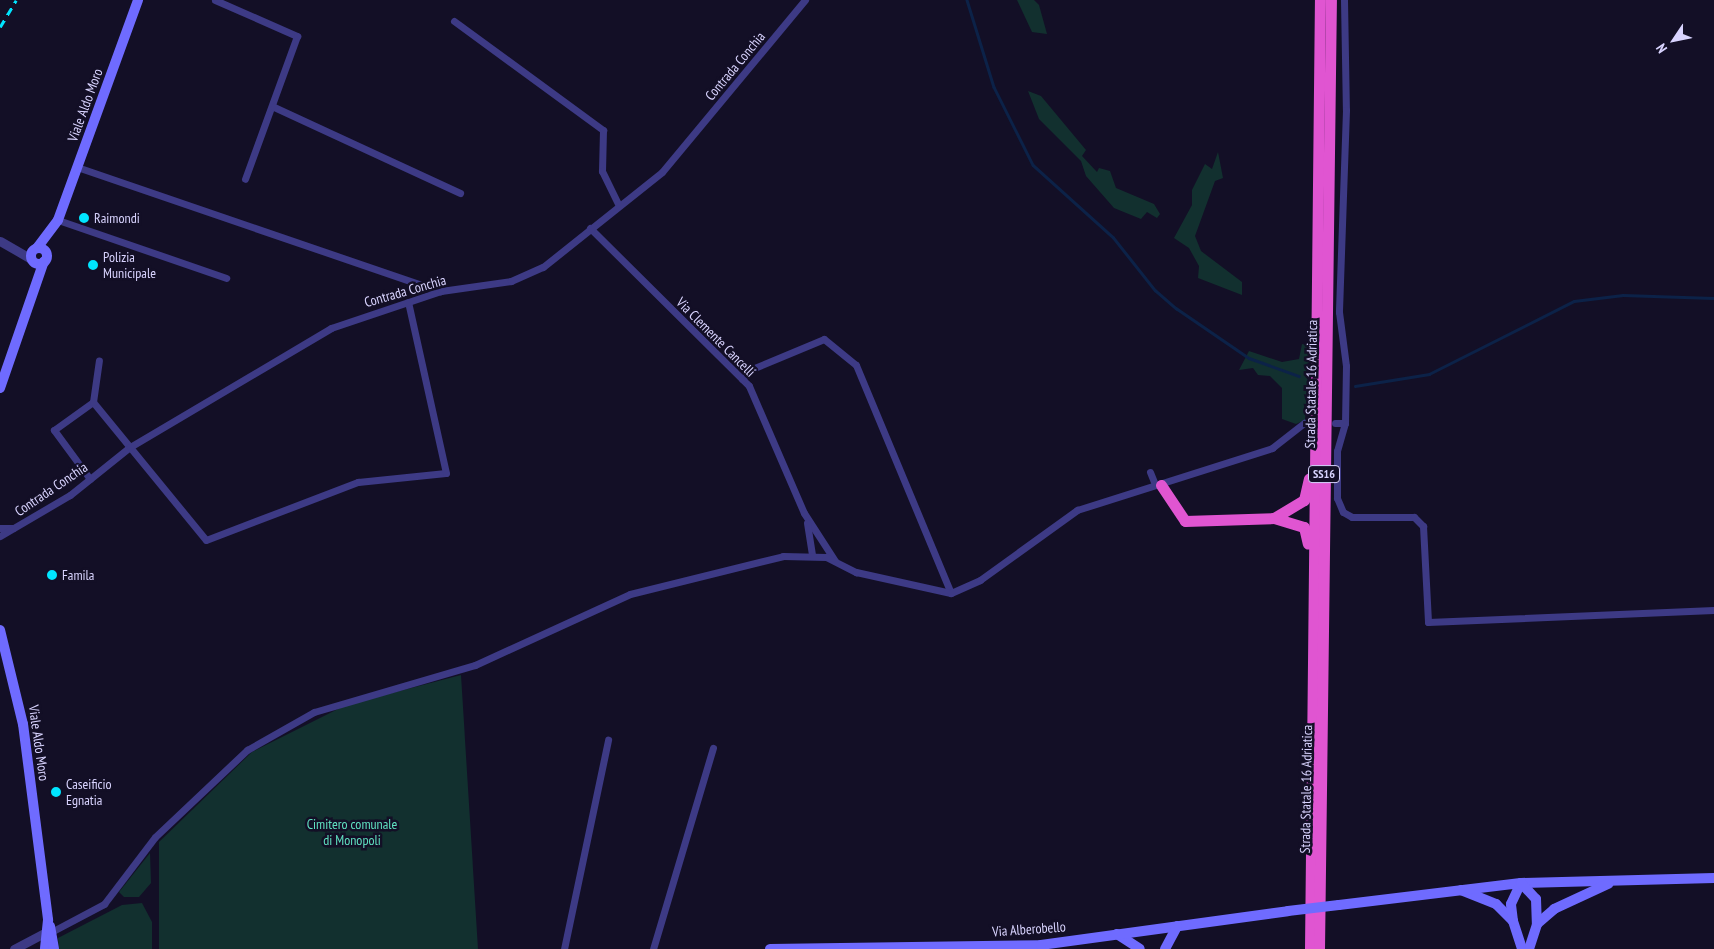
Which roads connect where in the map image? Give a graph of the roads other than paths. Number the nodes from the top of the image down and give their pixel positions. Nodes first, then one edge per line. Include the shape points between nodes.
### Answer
1 (138, 0) edge
2 (215, 0) edge
3 (805, 0) edge
4 (1320, 0) edge
5 (1331, 0) edge
6 (1344, 0) edge
7 (454, 21) dead end
8 (274, 107) junction
9 (77, 166) junction
10 (245, 179) dead end
11 (460, 193) dead end
12 (618, 204) junction
13 (58, 220) junction
14 (590, 228) junction
15 (3, 243) edge
16 (34, 254) junction
17 (46, 259) junction
18 (226, 278) dead end
19 (441, 291) junction
20 (33, 294) junction
21 (408, 302) junction
22 (99, 360) dead end
23 (742, 379) junction
24 (0, 388) edge
25 (93, 402) junction
26 (1304, 423) dead end
27 (1335, 423) dead end
28 (1345, 423) junction
29 (1316, 428) junction
30 (130, 447) junction
31 (1150, 472) dead end
32 (90, 479) junction
33 (1158, 483) junction
34 (804, 513) junction
35 (1274, 518) junction
36 (0, 528) edge
37 (16, 528) junction
38 (0, 536) edge
39 (809, 536) junction
40 (819, 540) junction
41 (801, 555) junction
42 (815, 556) junction
43 (836, 562) junction
44 (952, 593) junction
45 (1714, 610) edge
46 (1314, 627) junction
47 (0, 630) edge
48 (608, 740) dead end
49 (712, 748) dead end
50 (1714, 878) edge
51 (1617, 880) junction
52 (1521, 883) junction
53 (1460, 890) junction
54 (1513, 921) junction
55 (1537, 924) junction
56 (1177, 926) junction
57 (50, 931) junction
58 (1118, 934) junction
59 (1090, 938) junction
60 (981, 947) edge
61 (1020, 947) edge
62 (14, 949) edge
63 (45, 949) edge
64 (54, 949) edge
65 (564, 949) edge
66 (653, 949) edge
67 (770, 949) edge
68 (1081, 949) edge
69 (1140, 949) edge
70 (1165, 949) edge
71 (1310, 949) edge
72 (1319, 949) edge
73 (1522, 949) edge
74 (1529, 949) edge

1 - 9 main road, Viale Aldo Moro
2 - 8 street via 297,36
3 - 12 street, Contrada Conchia via 662,172
4 - 29 highway, Strada Statale 16 Adriatica / SS16
5 - 72 highway, Strada Statale 16 Adriatica / SS16
6 - 28 street via 1340,326 1346,366
7 - 12 street via 603,130 602,171
8 - 10 street
8 - 11 street
9 - 13 main road, Viale Aldo Moro
9 - 19 street
12 - 14 street, Contrada Conchia
13 - 16 main road, Viale Aldo Moro
13 - 17 main road, Viale Aldo Moro
13 - 18 street
14 - 19 street, Contrada Conchia via 543,267 510,281
14 - 23 street, Via Clemente Cancelli
15 - 16 street
16 - 17 main road
16 - 17 main road
16 - 20 main road, Viale Aldo Moro
17 - 20 main road, Viale Aldo Moro
19 - 21 street, Contrada Conchia
20 - 24 main road, Viale Aldo Moro
21 - 30 street, Contrada Conchia via 300,343
21 - 30 street via 446,473 358,482 206,540
22 - 25 street
23 - 34 street, Via Clemente Cancelli via 760,405
23 - 44 street via 752,369 824,338 856,364
25 - 30 street
25 - 32 street via 54,430
26 - 33 street via 1272,448
27 - 28 street
28 - 45 street via 1337,451 1337,498 1343,512 1352,517 1414,517 1423,526 1428,622
29 - 35 highway via 1309,450 1309,491 1292,510
29 - 46 highway, Strada Statale 16 Adriatica / SS16
30 - 32 street, Contrada Conchia
31 - 33 street
32 - 37 street, Contrada Conchia
33 - 35 highway via 1186,521
33 - 44 street via 1077,510 980,580
34 - 39 street
34 - 40 street
35 - 46 highway via 1307,530 1308,604
36 - 37 street, Contrada Conchia
37 - 38 street, Contrada Conchia
39 - 41 street
39 - 42 street
40 - 42 street
40 - 43 street
41 - 42 street
41 - 57 street via 695,574 630,594 474,665 314,712 247,750 155,837 104,904
42 - 43 street
43 - 44 street via 924,590
46 - 71 highway, Strada Statale 16 Adriatica / SS16
47 - 57 main road, Viale Aldo Moro via 23,724
48 - 65 street
49 - 66 street
50 - 51 main road, Via Alberobello
51 - 52 main road, Via Alberobello
51 - 55 main road via 1575,896
52 - 53 main road, Via Alberobello
52 - 54 main road via 1511,904
52 - 55 main road via 1536,900
53 - 54 main road via 1496,904
53 - 56 main road, Via Alberobello, bridge
54 - 73 main road
55 - 74 main road
56 - 58 main road, Via Alberobello
56 - 70 main road
57 - 62 street
57 - 63 main road
57 - 64 main road
58 - 59 main road, Via Alberobello
58 - 69 main road
59 - 61 main road, Via Alberobello
59 - 68 main road
60 - 61 main road, Via Alberobello
60 - 67 main road, Via Alberobello

